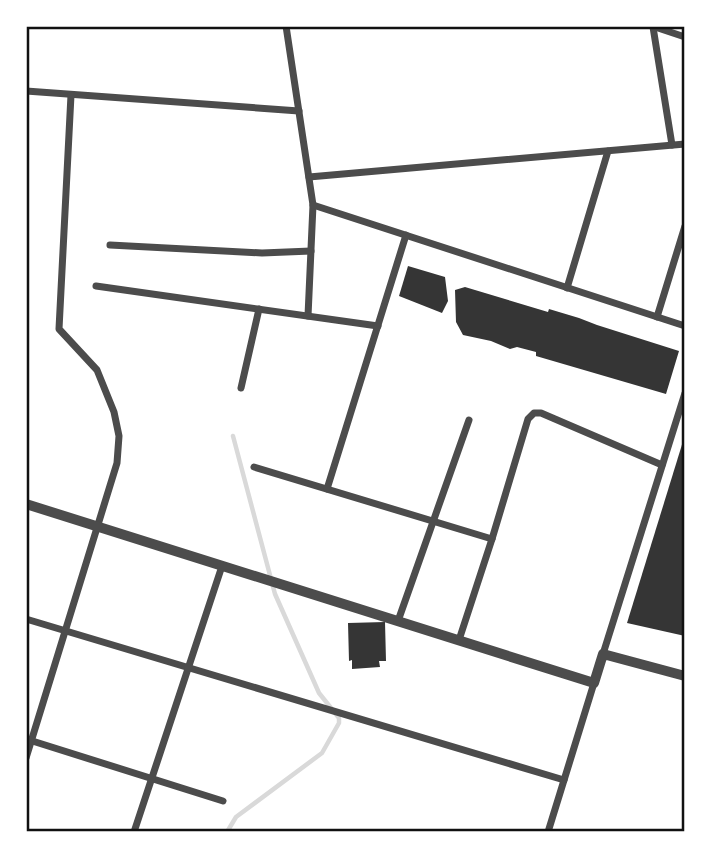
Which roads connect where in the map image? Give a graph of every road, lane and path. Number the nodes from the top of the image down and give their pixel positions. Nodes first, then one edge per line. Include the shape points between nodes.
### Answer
1 (286, 26) edge
2 (653, 26) edge
3 (685, 37) edge
4 (26, 91) edge
5 (71, 95) junction
6 (299, 111) junction
7 (685, 144) edge
8 (672, 145) junction
9 (608, 151) junction
10 (309, 177) junction
11 (313, 205) junction
12 (685, 226) edge
13 (406, 235) junction
14 (110, 245) dead end
15 (311, 251) junction
16 (96, 286) dead end
17 (567, 288) junction
18 (259, 309) junction
19 (308, 316) junction
20 (657, 317) junction
21 (378, 326) junction
22 (685, 326) edge
23 (241, 388) dead end
24 (685, 393) edge
25 (469, 420) dead end
26 (662, 465) junction
27 (254, 467) dead end
28 (327, 489) junction
29 (26, 504) edge
30 (432, 521) junction
31 (98, 527) junction
32 (492, 539) junction
33 (222, 566) junction
34 (26, 619) edge
35 (398, 621) junction
36 (66, 631) junction
37 (459, 640) junction
38 (604, 654) junction
39 (188, 667) junction
40 (685, 676) edge
41 (594, 683) junction
42 (29, 740) edge
43 (26, 758) edge
44 (151, 778) junction
45 (564, 780) junction
46 (223, 801) dead end
47 (134, 832) edge
48 (548, 832) edge

1 - 6 street
2 - 3 street
2 - 8 street
4 - 5 street
5 - 6 street
5 - 31 street via 59,329 97,370 119,436 117,464
6 - 10 street
7 - 8 street
8 - 9 street
9 - 10 street
9 - 17 street
10 - 11 street
11 - 13 street
11 - 15 street
12 - 20 street
13 - 17 street
13 - 21 street
14 - 15 street
15 - 19 street
16 - 18 street
17 - 20 street
18 - 19 street
18 - 23 street
19 - 21 street
20 - 22 street
21 - 28 street
24 - 26 street
25 - 30 street
26 - 32 street via 534,413 528,419
26 - 38 street
27 - 28 street
28 - 30 street
29 - 31 street
30 - 32 street
30 - 35 street
31 - 33 street
31 - 36 street
32 - 37 street
33 - 35 street
33 - 39 street
34 - 36 street
35 - 37 street
36 - 39 street
36 - 42 street
37 - 41 street
38 - 40 street
38 - 41 street
39 - 44 street
39 - 45 street
41 - 45 street
42 - 43 street
42 - 44 street
44 - 46 street
44 - 47 street
45 - 48 street

